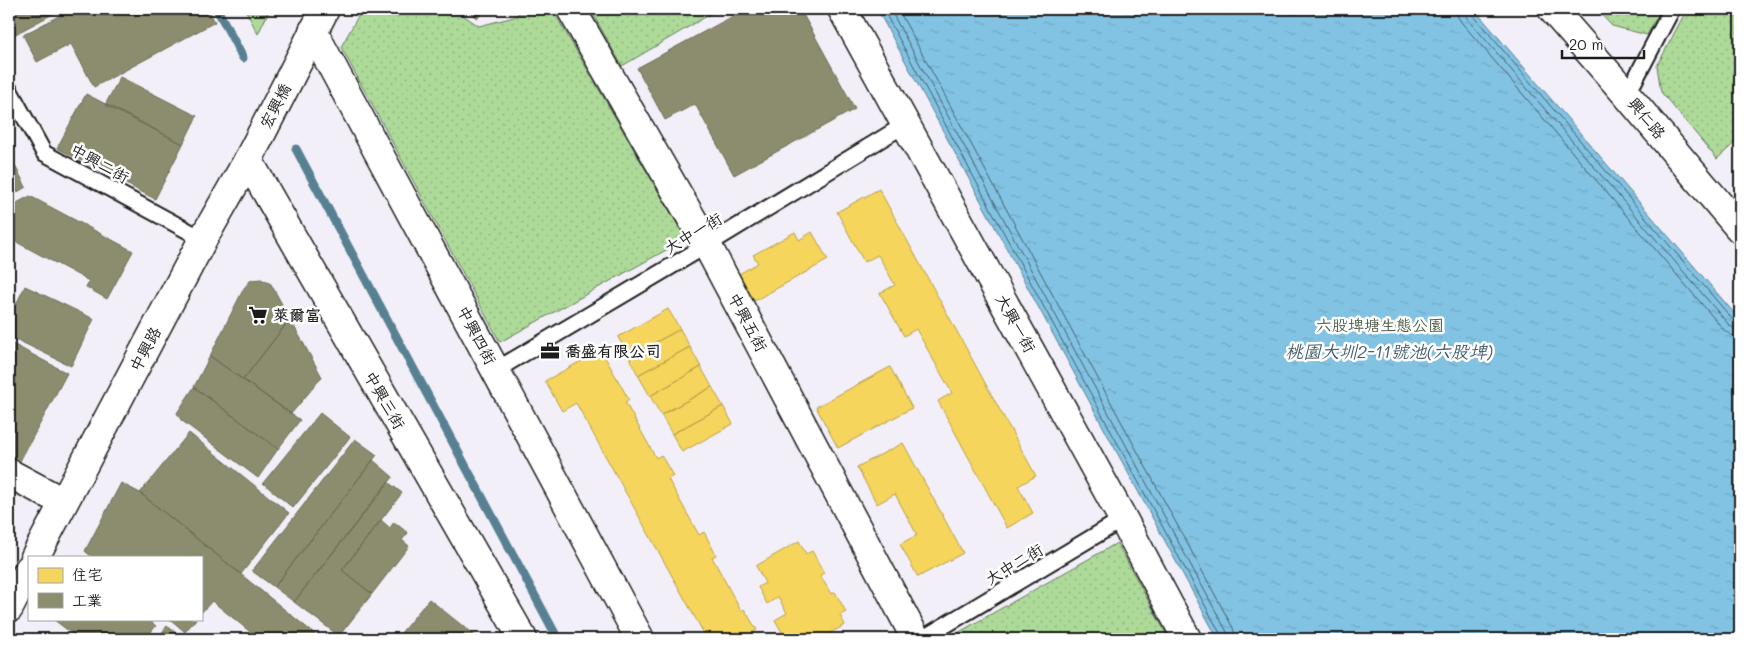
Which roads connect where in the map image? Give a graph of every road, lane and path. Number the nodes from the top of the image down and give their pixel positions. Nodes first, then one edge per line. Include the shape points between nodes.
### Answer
1 (571, 9) edge
2 (842, 9) edge
3 (1552, 9) edge
4 (1672, 9) edge
5 (319, 20) edge
6 (9, 89) edge
7 (1628, 95) junction
8 (906, 124) junction
9 (253, 151) junction
10 (1740, 229) edge
11 (203, 240) junction
12 (707, 246) junction
13 (496, 370) junction
14 (9, 473) edge
15 (63, 502) junction
16 (1124, 520) junction
17 (36, 556) edge
18 (28, 571) edge
19 (9, 608) edge
20 (523, 639) edge
21 (640, 639) edge
22 (916, 639) edge
23 (922, 639) edge
24 (1187, 639) edge

1 - 12 street, 中興五街
2 - 8 street, 大興一街
3 - 7 street, 興仁路
4 - 7 lane
5 - 9 street, 宏興橋
5 - 13 street, 中興四街
6 - 11 lane, 中興二街 via 44,153
7 - 10 street, 興仁路
8 - 12 lane, 大中一街
8 - 16 street, 大興一街
9 - 11 street, 中興路
9 - 20 street, 中興三街
11 - 15 street, 中興路
12 - 13 lane, 大中一街
12 - 22 street, 中興五街
13 - 21 street, 中興四街
14 - 15 street
15 - 17 street, 中興路
16 - 23 lane, 大中二街
16 - 24 street, 大興一街
18 - 19 street

